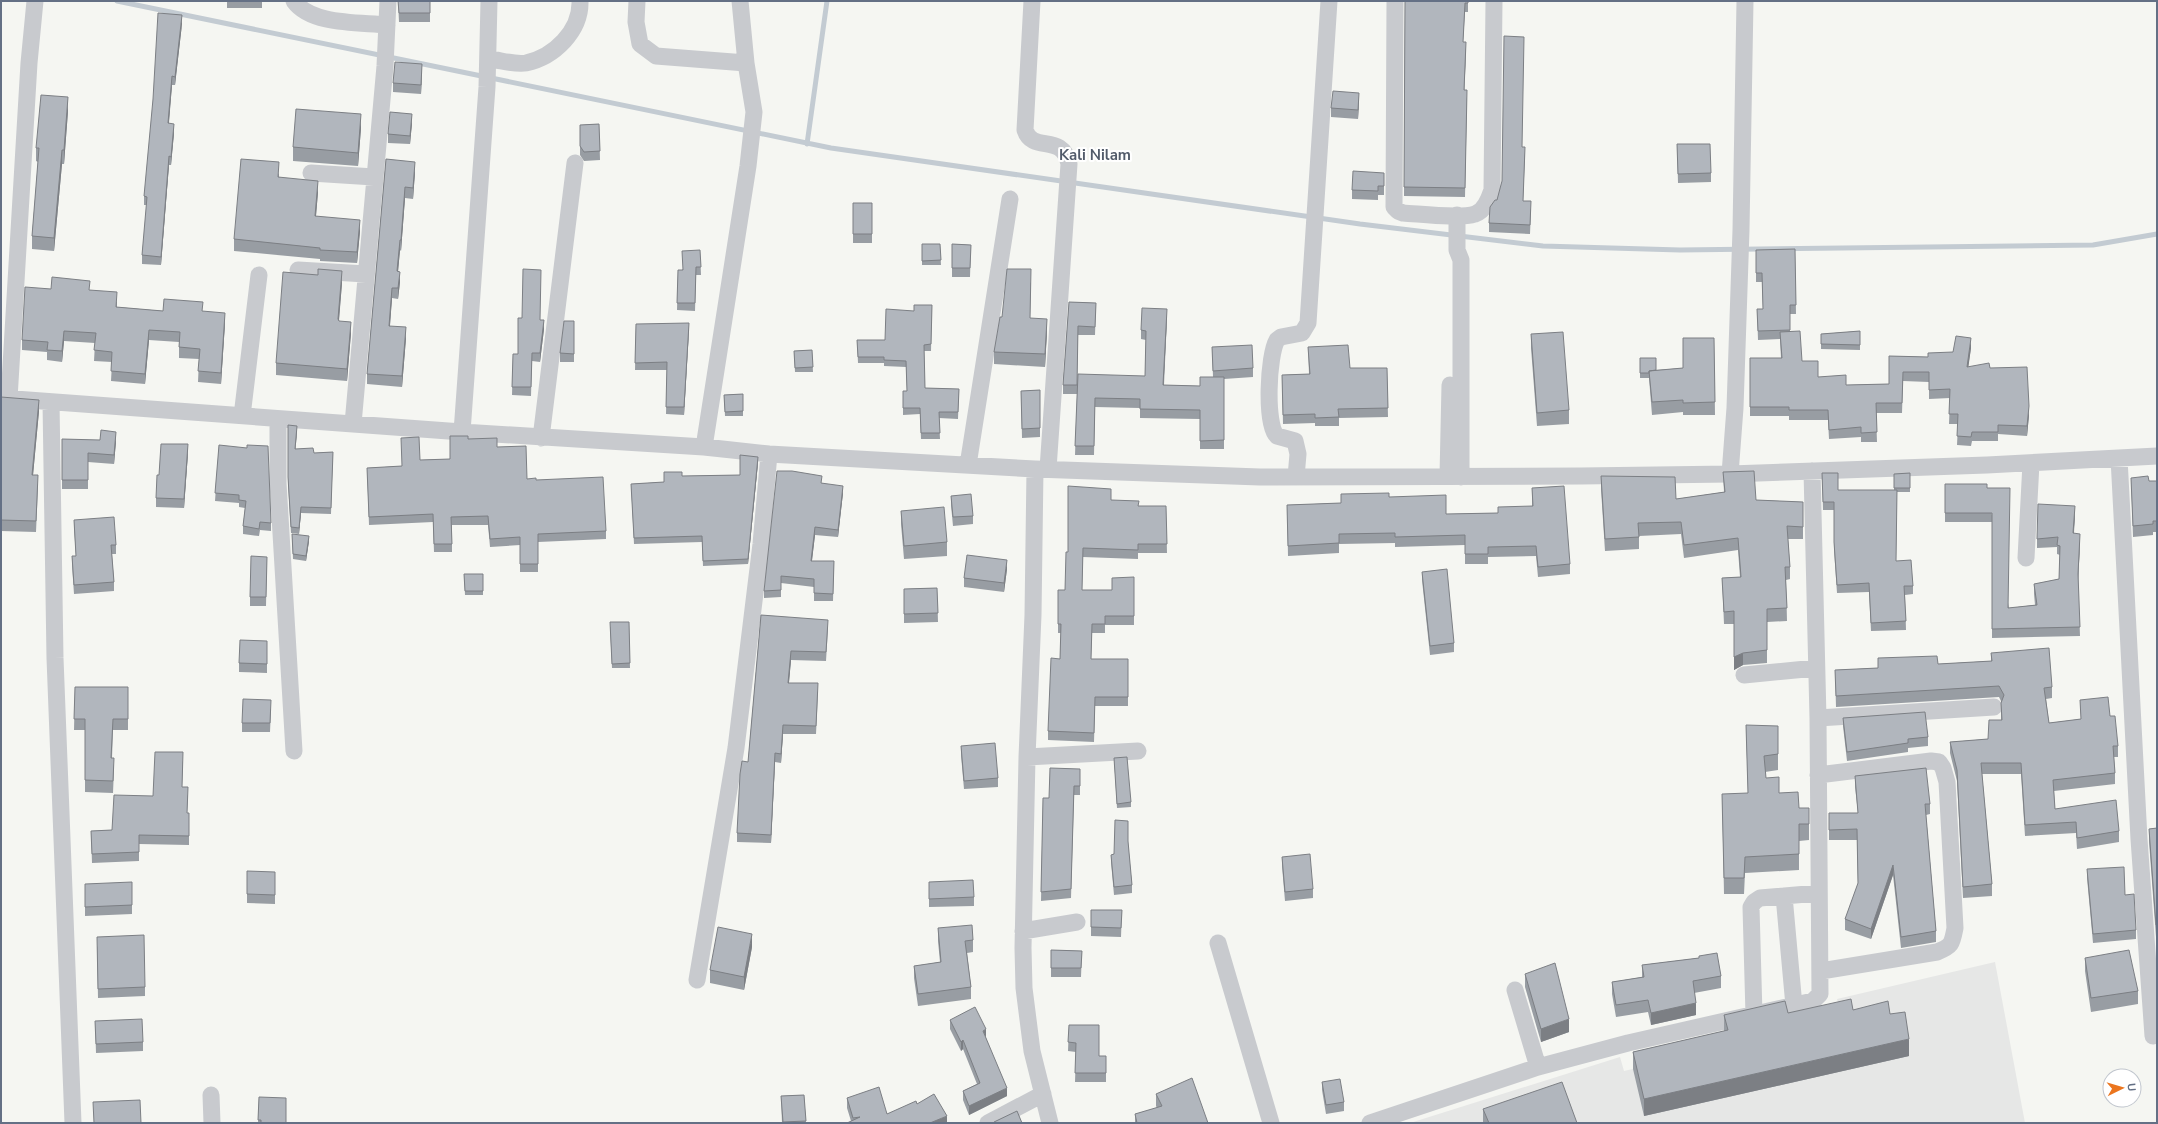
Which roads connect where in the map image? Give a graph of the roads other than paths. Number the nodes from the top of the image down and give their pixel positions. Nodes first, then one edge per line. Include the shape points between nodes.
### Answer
1 (294, 1) edge
2 (388, 1) edge
3 (489, 1) edge
4 (580, 1) edge
5 (637, 1) edge
6 (740, 1) edge
7 (1032, 1) edge
8 (1329, 1) edge
9 (1395, 1) edge
10 (1494, 1) edge
11 (1745, 1) edge
12 (35, 2) edge
13 (388, 24) junction
14 (489, 59) junction
15 (746, 64) junction
16 (575, 163) dead end
17 (311, 173) dead end
18 (374, 177) junction
19 (1010, 199) dead end
20 (1457, 233) junction
21 (298, 270) dead end
22 (366, 274) junction
23 (259, 275) dead end
24 (5, 399) edge
25 (51, 402) junction
26 (242, 416) junction
27 (278, 420) junction
28 (353, 424) junction
29 (462, 432) junction
30 (541, 438) junction
31 (704, 447) junction
32 (769, 454) junction
33 (2157, 456) edge
34 (2119, 458) junction
35 (2031, 463) junction
36 (968, 465) junction
37 (1041, 469) junction
38 (1812, 470) junction
39 (1730, 474) junction
40 (1454, 476) junction
41 (1296, 477) junction
42 (2026, 558) dead end
43 (1816, 668) junction
44 (1744, 675) dead end
45 (1994, 707) dead end
46 (1818, 718) junction
47 (294, 751) dead end
48 (1138, 751) dead end
49 (1027, 757) junction
50 (1818, 775) junction
51 (1819, 893) junction
52 (1784, 896) junction
53 (1077, 922) dead end
54 (1023, 931) junction
55 (1218, 943) dead end
56 (1820, 971) junction
57 (697, 980) dead end
58 (1515, 990) dead end
59 (1794, 1006) junction
60 (1754, 1015) junction
61 (2153, 1036) dead end
62 (1538, 1067) junction
63 (1043, 1094) junction
64 (211, 1095) dead end
65 (73, 1123) edge
66 (212, 1123) edge
67 (988, 1123) edge
68 (1050, 1123) edge
69 (1271, 1123) edge
70 (1370, 1123) edge

1 - 13 street via 302,10 321,18
2 - 13 street
3 - 14 street
4 - 14 street via 573,30 553,52 525,63
5 - 15 street via 636,22 640,44 656,56
6 - 15 street
7 - 37 street via 1025,130 1033,141 1057,146 1067,153 1069,164
8 - 41 street via 1308,323 1302,332 1276,340 1271,370 1271,426 1277,436 1295,441 1298,454
9 - 20 street via 1394,207 1398,212
10 - 20 street via 1492,190 1488,203
11 - 39 street via 1742,230
12 - 24 street
13 - 18 street
14 - 29 street
15 - 31 street via 754,112 748,166
16 - 30 street
17 - 18 street
18 - 22 street
19 - 36 street
20 - 40 street via 1460,260
21 - 22 street
22 - 28 street
23 - 26 street
24 - 25 street
25 - 26 street
25 - 65 street via 55,658
26 - 27 street
27 - 28 street
27 - 47 street via 278,483
28 - 29 street
29 - 30 street
30 - 31 street
31 - 32 street
32 - 36 street
32 - 57 street via 761,544 736,748
33 - 34 street
34 - 35 street
34 - 61 street via 2139,839
35 - 38 street
35 - 42 street
36 - 37 street
37 - 41 street
37 - 49 street
38 - 39 street
38 - 43 street
39 - 40 street
40 - 41 street
43 - 44 street
43 - 46 street
45 - 46 street
46 - 50 street
48 - 49 street
49 - 54 street
50 - 51 street
50 - 56 street via 1939,762 1947,782 1955,928 1948,948 1937,952
51 - 52 street
51 - 56 street
52 - 59 street
52 - 60 street via 1760,898 1751,907
53 - 54 street
54 - 63 street via 1027,1018
55 - 69 street
56 - 59 street via 1820,994 1813,1001
58 - 62 street
59 - 60 street
60 - 62 street via 1628,1043
62 - 70 street
63 - 67 street
63 - 68 street
64 - 66 street

